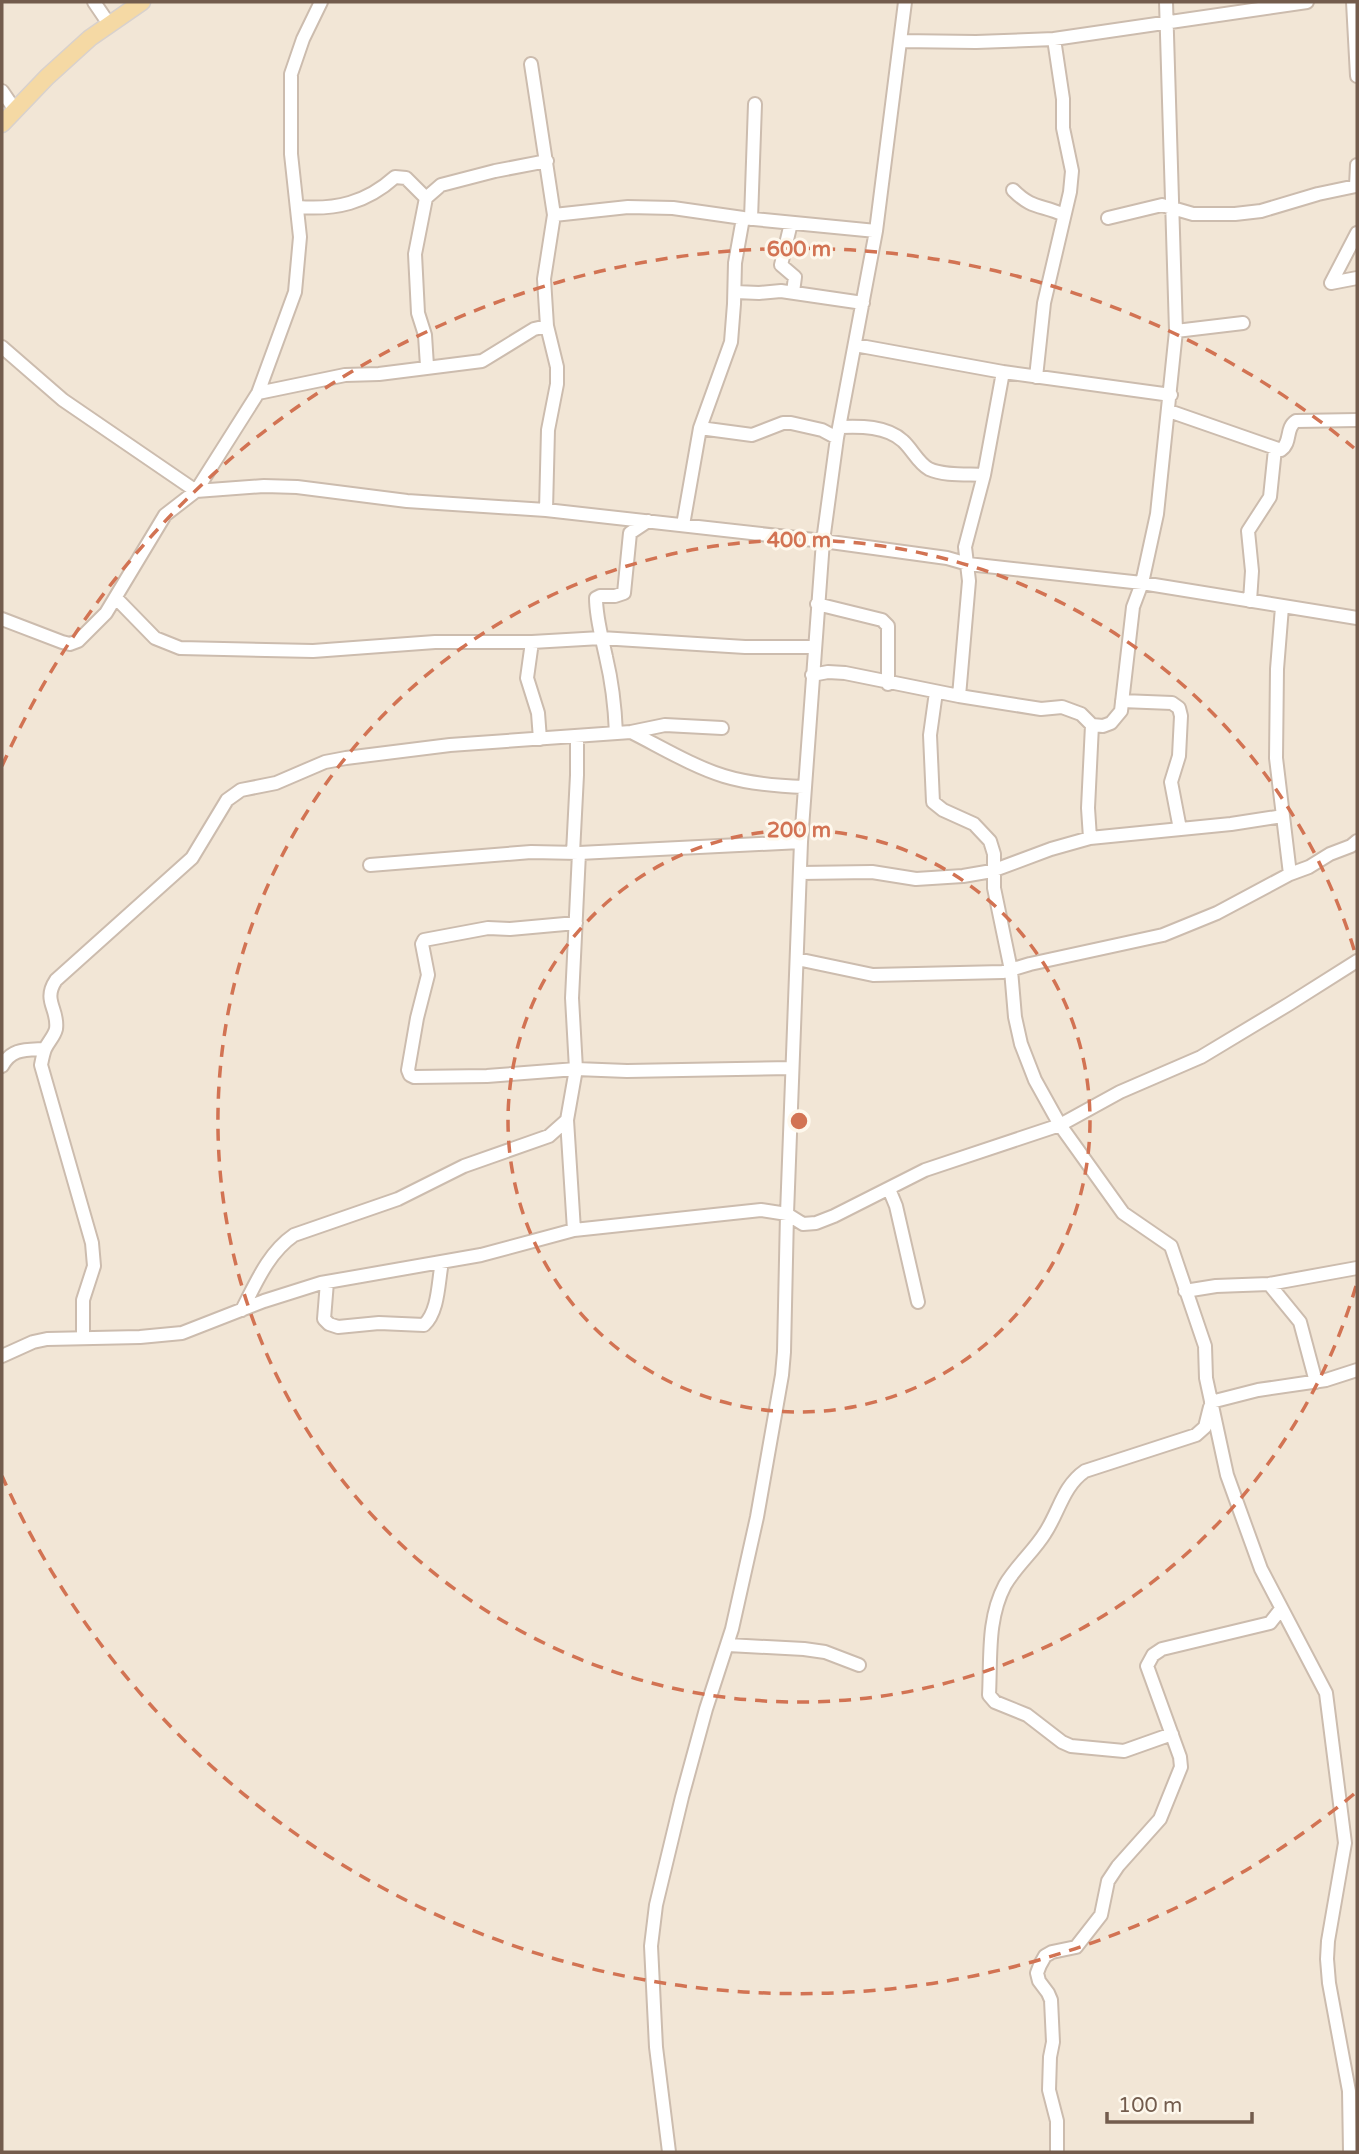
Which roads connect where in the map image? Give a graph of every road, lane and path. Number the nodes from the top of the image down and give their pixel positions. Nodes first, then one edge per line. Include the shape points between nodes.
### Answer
1 (94, 2) edge
2 (142, 2) edge
3 (321, 2) edge
4 (905, 2) edge
5 (1166, 2) edge
6 (1307, 2) edge
7 (1353, 2) edge
8 (1168, 21) junction
9 (109, 24) junction
10 (1054, 39) junction
11 (900, 41) junction
12 (531, 64) dead end
13 (1357, 76) edge
14 (2, 91) edge
15 (755, 104) dead end
16 (15, 110) junction
17 (2, 124) edge
18 (547, 162) junction
19 (1357, 165) edge
20 (1357, 186) edge
21 (1013, 190) dead end
22 (426, 198) junction
23 (298, 206) junction
24 (1173, 209) junction
25 (554, 215) junction
26 (1064, 215) junction
27 (747, 218) junction
28 (1108, 218) dead end
29 (791, 223) junction
30 (876, 231) junction
31 (1356, 240) edge
32 (1357, 278) edge
33 (735, 292) junction
34 (793, 292) junction
35 (863, 303) junction
36 (1242, 323) dead end
37 (547, 326) junction
38 (1176, 331) junction
39 (855, 345) junction
40 (4, 349) edge
41 (427, 366) junction
42 (1003, 372) junction
43 (1036, 377) junction
44 (258, 393) junction
45 (1171, 395) junction
46 (1169, 411) junction
47 (1357, 420) edge
48 (700, 428) junction
49 (839, 432) junction
50 (1275, 449) junction
51 (984, 475) junction
52 (196, 491) junction
53 (546, 510) junction
54 (648, 521) junction
55 (683, 525) junction
56 (822, 541) junction
57 (968, 564) junction
58 (1142, 583) junction
59 (116, 598) junction
60 (1250, 601) junction
61 (817, 604) junction
62 (1282, 607) junction
63 (1357, 618) edge
64 (2, 619) edge
65 (601, 638) junction
66 (615, 638) junction
67 (532, 642) junction
68 (816, 646) junction
69 (606, 656) junction
70 (812, 675) junction
71 (888, 684) junction
72 (936, 692) junction
73 (959, 696) junction
74 (1122, 701) junction
75 (1092, 725) junction
76 (722, 728) dead end
77 (631, 732) junction
78 (616, 733) junction
79 (577, 737) junction
80 (540, 739) junction
81 (804, 787) junction
82 (1283, 816) junction
83 (1180, 829) junction
84 (1090, 838) junction
85 (1357, 841) edge
86 (801, 842) junction
87 (576, 853) junction
88 (370, 865) dead end
89 (992, 871) junction
90 (800, 873) junction
91 (1290, 874) junction
92 (576, 923) junction
93 (797, 959) junction
94 (1357, 961) edge
95 (1011, 970) junction
96 (45, 1049) junction
97 (2, 1065) edge
98 (792, 1068) junction
99 (576, 1069) junction
100 (567, 1120) junction
101 (1060, 1125) junction
102 (889, 1189) junction
103 (787, 1214) junction
104 (574, 1230) junction
105 (442, 1262) junction
106 (1357, 1268) edge
107 (327, 1282) junction
108 (1269, 1284) junction
109 (253, 1290) junction
110 (1185, 1290) junction
111 (264, 1301) junction
112 (918, 1302) dead end
113 (242, 1310) junction
114 (83, 1337) junction
115 (2, 1356) edge
116 (1357, 1370) edge
117 (1316, 1382) junction
118 (1211, 1402) junction
119 (1281, 1609) junction
120 (727, 1645) junction
121 (859, 1665) dead end
122 (1172, 1734) junction
123 (669, 2152) edge
124 (1057, 2152) edge
125 (1350, 2152) edge

1 - 9 street
2 - 9 main road
3 - 23 street via 291,74 291,154
4 - 11 street
5 - 8 street
6 - 8 street
7 - 13 street
8 - 10 street
8 - 24 street
9 - 16 main road
10 - 11 street
10 - 26 street via 1072,171
11 - 30 street
12 - 18 street
14 - 16 street
15 - 27 street
16 - 17 main road
18 - 22 street via 441,185
18 - 25 street
19 - 20 street
20 - 24 street via 1261,211 1194,214
21 - 26 street via 1031,205
22 - 23 street via 406,178 396,177 379,192 354,201 326,208
22 - 41 street via 415,254
23 - 44 street via 295,292
24 - 28 street via 1161,205
24 - 38 street
25 - 27 street via 649,206
25 - 37 street via 544,279
26 - 43 street via 1044,303
27 - 29 street
27 - 33 street via 734,263
29 - 30 street
29 - 34 street via 781,265 795,277
30 - 35 street
31 - 32 street via 1331,283
33 - 34 street
33 - 48 street via 728,356
34 - 35 street
35 - 39 street
36 - 38 street
37 - 41 street via 534,329 482,361
37 - 53 street via 557,384 548,430
38 - 45 street
39 - 42 street
39 - 49 street
40 - 52 street via 63,400
41 - 44 street via 345,375
42 - 43 street
42 - 51 street
43 - 45 street
44 - 52 street
45 - 46 street
46 - 50 street
46 - 58 street via 1157,514
47 - 50 street via 1296,421 1285,447
48 - 49 street via 752,435 791,423
48 - 55 street
49 - 51 street via 864,426 890,433 936,471
49 - 56 street
50 - 60 street via 1270,497 1248,531
51 - 57 street via 965,547
52 - 53 street via 297,487 407,501
52 - 59 street via 165,515
53 - 54 street
54 - 55 street
54 - 65 street via 630,533 624,593 596,598
55 - 56 street
56 - 57 street
56 - 61 street
57 - 58 street
57 - 73 street
58 - 60 street
58 - 74 street via 1133,607
59 - 64 street via 97,622 70,644
59 - 67 street via 155,638 180,648 313,650 435,642
60 - 62 street
61 - 68 street
61 - 71 street via 882,620 888,626
62 - 63 street
62 - 82 street via 1276,758
65 - 66 street
65 - 67 street
65 - 69 street
66 - 68 street via 745,647
66 - 69 street
67 - 80 street via 527,678
68 - 70 street
69 - 78 street
70 - 71 street via 845,673
70 - 81 street
71 - 72 street
72 - 73 street
72 - 89 street via 930,735 933,802 984,834 994,854
73 - 75 street via 1041,709 1062,707 1081,714
74 - 75 street via 1121,711 1111,723
74 - 83 street via 1172,703 1179,708 1179,756 1171,782
75 - 84 street
76 - 77 street via 665,725
77 - 78 street
77 - 81 street via 724,776
78 - 79 street
79 - 80 street
79 - 87 street
80 - 96 street via 346,758 233,794 192,858 56,980 49,997 57,1026
81 - 86 street
82 - 83 street
82 - 91 street
83 - 84 street
84 - 89 street
85 - 91 street
86 - 87 street
86 - 90 street
87 - 88 street via 531,852
87 - 92 street
89 - 90 street via 937,879 872,872
89 - 95 street
90 - 93 street
91 - 95 street via 1217,913 1163,935
92 - 99 street via 572,998
92 - 99 street via 488,928 424,940 428,975 408,1070 414,1077
93 - 95 street via 882,976
93 - 98 street
94 - 101 street via 1201,1057 1120,1091
95 - 101 street via 1015,1017 1028,1065
96 - 97 street via 16,1050
96 - 114 street via 41,1065 92,1242 94,1266 83,1300
98 - 99 street
98 - 103 street
99 - 100 street
100 - 104 street
100 - 109 street via 549,1136 473,1163 398,1199 294,1235 274,1253
101 - 102 street via 945,1162
101 - 110 street via 1123,1213 1171,1246
102 - 103 street via 816,1223 803,1224
102 - 112 street
103 - 104 street via 761,1210
103 - 120 street via 782,1375 757,1517
104 - 105 street
105 - 107 street
105 - 107 street via 434,1310 424,1325 329,1324 324,1319
106 - 108 street
107 - 111 street
108 - 110 street
108 - 117 street via 1300,1322
109 - 111 street
109 - 113 street
110 - 118 street via 1205,1346
111 - 113 street
113 - 114 street via 163,1336
114 - 115 street via 33,1342
116 - 117 street
117 - 118 street
118 - 119 street via 1227,1475 1261,1569
118 - 122 street via 1205,1427 1196,1435 1076,1477 1046,1532 1006,1583 991,1622 989,1695 995,1702 1027,1715 1070,1746 1124,1751
119 - 122 street via 1274,1620 1259,1627 1162,1649 1153,1655 1147,1666
119 - 125 street via 1326,1693 1338,1783 1345,1843 1327,1959 1349,2091
120 - 121 street via 824,1652
120 - 123 street via 682,1797 651,1946
122 - 124 street via 1181,1767 1160,1819 1108,1881 1101,1915 1081,1942 1045,1956 1037,1973 1051,2000 1049,2090 1057,2121

